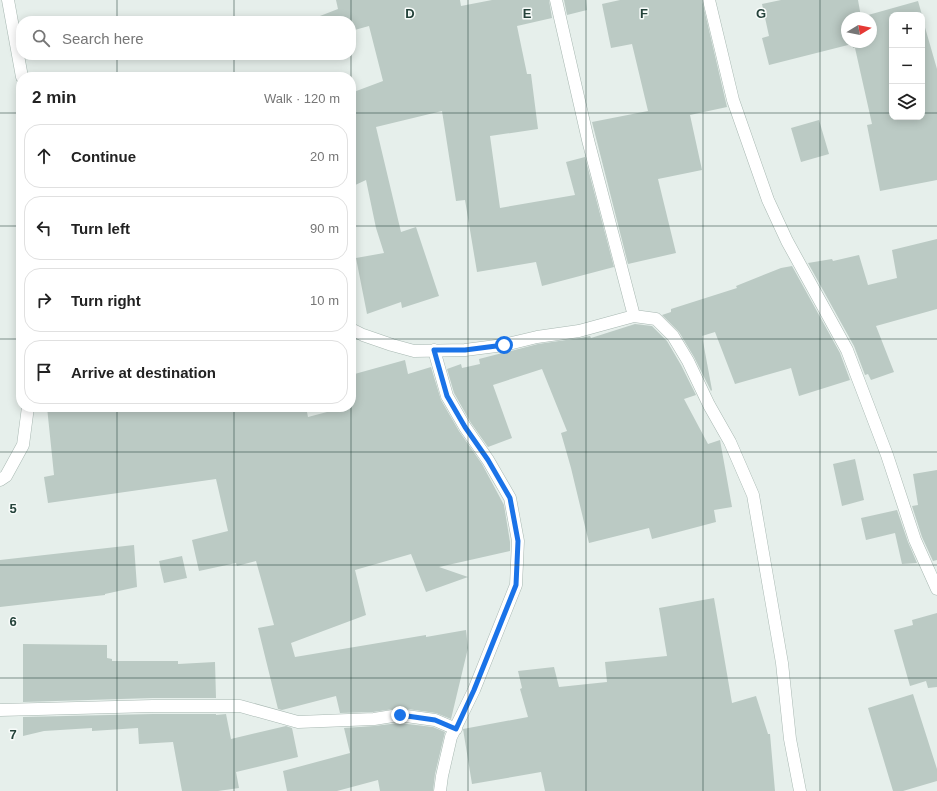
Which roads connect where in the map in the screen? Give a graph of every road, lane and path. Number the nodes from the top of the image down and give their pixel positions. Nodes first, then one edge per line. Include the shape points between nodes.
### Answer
1 (8, 0) edge
2 (556, 0) edge
3 (709, 0) edge
4 (16, 44) edge
5 (19, 60) edge
6 (21, 72) edge
7 (634, 316) junction
8 (356, 331) edge
9 (434, 350) junction
10 (27, 412) edge
11 (0, 480) edge
12 (937, 589) edge
13 (0, 710) edge
14 (456, 729) junction
15 (440, 791) edge
16 (800, 791) edge

1 - 4 street
2 - 7 street via 588,140
3 - 12 street via 734,100 768,200 787,241 847,350 915,540
5 - 6 street
7 - 9 street via 579,331 504,345 465,350
7 - 16 street via 656,319 673,336 730,442 753,495 782,663 790,739
8 - 9 street via 392,345 414,350
9 - 14 street via 447,396 510,498 518,541 516,585
10 - 11 street via 23,445 6,476
13 - 14 street via 240,706 298,722 374,719 400,715 435,720
14 - 15 street via 451,737

